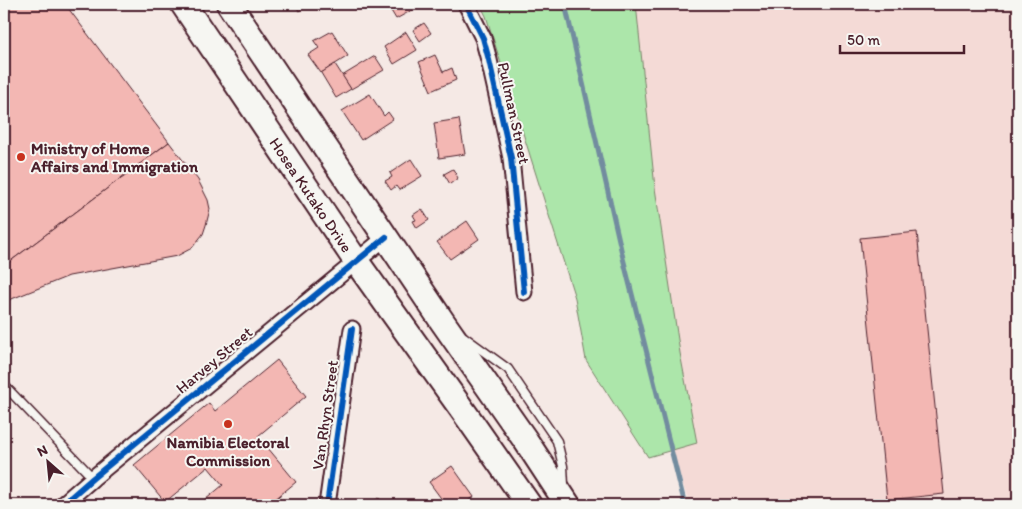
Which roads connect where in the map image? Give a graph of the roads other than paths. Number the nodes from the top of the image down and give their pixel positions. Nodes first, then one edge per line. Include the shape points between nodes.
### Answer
1 (183, 4) edge
2 (229, 4) edge
3 (466, 4) edge
4 (386, 237) junction
5 (356, 261) junction
6 (524, 292) dead end
7 (352, 329) dead end
8 (4, 385) edge
9 (93, 478) junction
10 (567, 503) edge
11 (62, 505) edge
12 (327, 505) edge
13 (529, 505) edge

1 - 5 main road, Hosea Kutako Drive
2 - 4 main road
3 - 6 street, Pullman Street via 483,38 511,158
4 - 5 street, Harvey Street
4 - 10 main road
5 - 9 street, Harvey Street
5 - 13 main road, Hosea Kutako Drive
7 - 12 street, Van Rhyn Street
8 - 9 lane
9 - 11 street, Harvey Street

